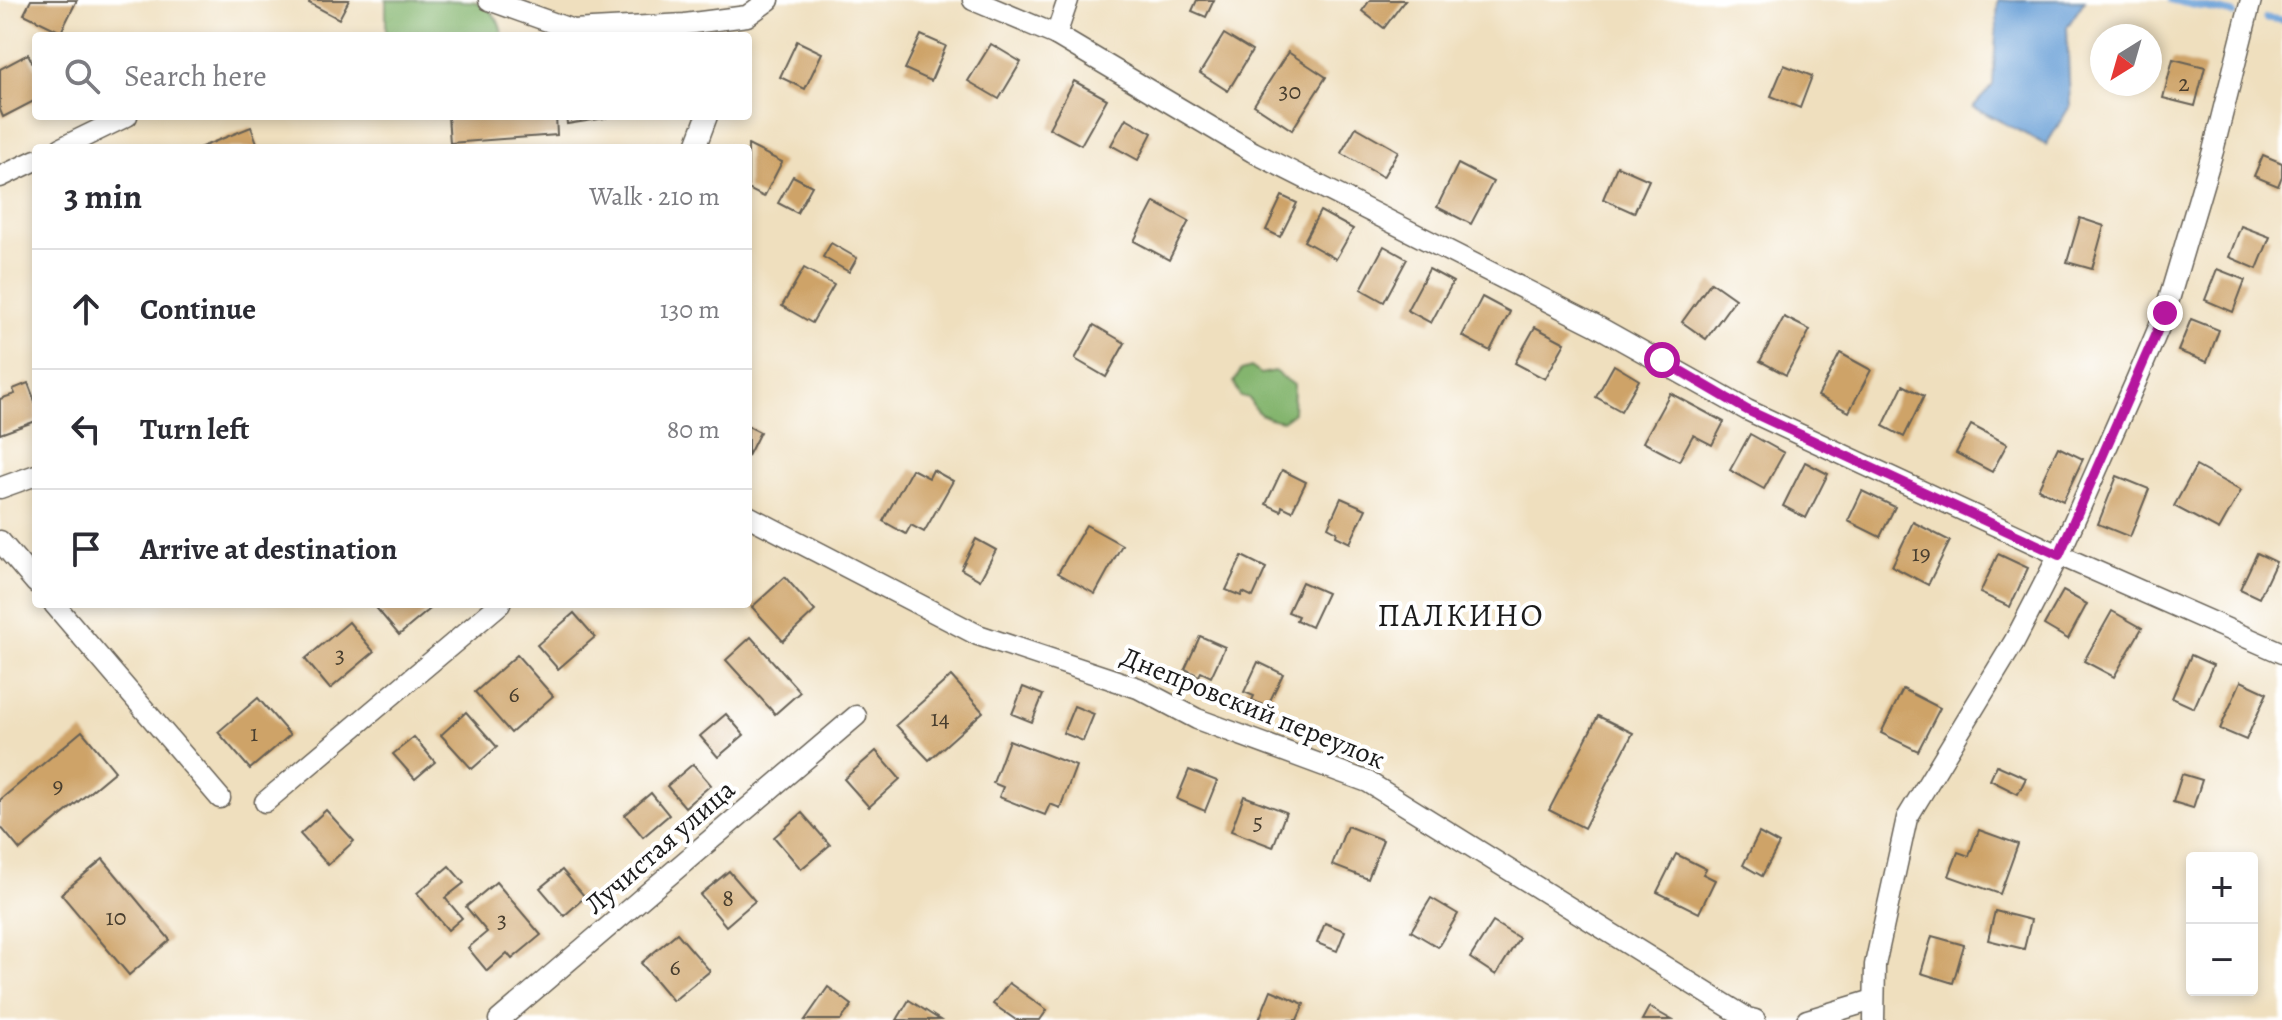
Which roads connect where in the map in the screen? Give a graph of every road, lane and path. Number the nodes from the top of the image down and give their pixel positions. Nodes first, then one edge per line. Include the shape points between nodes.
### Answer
1 (489, 0) edge
2 (769, 0) edge
3 (973, 0) edge
4 (1068, 0) edge
5 (2251, 0) edge
6 (747, 16) junction
7 (563, 32) edge
8 (578, 32) edge
9 (741, 32) edge
10 (1056, 35) junction
11 (119, 120) edge
12 (706, 120) edge
13 (69, 144) edge
14 (696, 144) edge
15 (32, 162) edge
16 (0, 177) edge
17 (32, 476) edge
18 (0, 488) edge
19 (752, 518) edge
20 (0, 541) edge
21 (2059, 555) junction
22 (32, 578) edge
23 (57, 608) edge
24 (495, 608) edge
25 (2282, 653) edge
26 (856, 716) dead end
27 (220, 798) dead end
28 (265, 802) dead end
29 (1873, 1010) edge
30 (499, 1020) edge
31 (1755, 1020) edge
32 (1807, 1020) edge

1 - 7 street
2 - 6 street
3 - 10 street
4 - 10 street
5 - 21 street via 2165,313
6 - 8 street
6 - 9 street
10 - 21 street via 1253,152 1608,332 1747,410
11 - 13 street
12 - 14 street
15 - 16 street
17 - 18 street
19 - 31 street, Днепровский переулок via 978,635 1138,688 1197,719 1368,782
20 - 22 street
21 - 25 street
21 - 29 street via 2014,642 1907,818 1875,965
23 - 27 street
24 - 28 street
26 - 30 street, Лучистая улица
29 - 32 street

